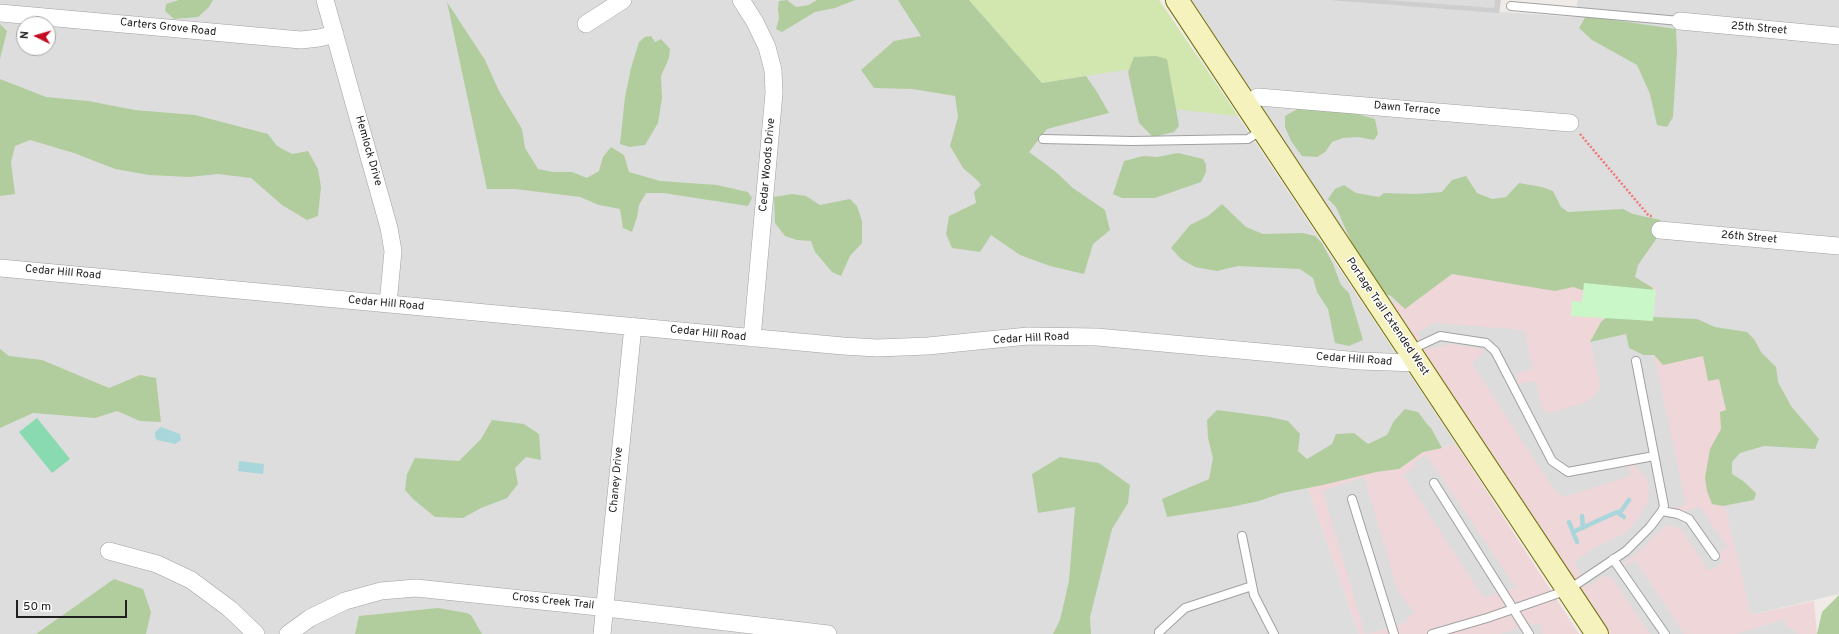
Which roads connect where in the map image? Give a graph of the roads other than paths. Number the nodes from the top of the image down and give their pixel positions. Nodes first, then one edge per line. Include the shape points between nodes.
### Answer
1 (325, 0) edge
2 (623, 0) edge
3 (741, 0) edge
4 (1177, 0) edge
5 (1511, 6) dead end
6 (0, 13) edge
7 (1680, 21) joint
8 (586, 24) dead end
9 (334, 34) junction
10 (1839, 36) edge
11 (1247, 104) junction
12 (1570, 123) road end
13 (1263, 129) junction
14 (1044, 139) dead end
15 (1662, 230) road end
16 (1839, 246) edge
17 (0, 268) edge
18 (388, 304) junction
19 (633, 326) junction
20 (752, 338) junction
21 (1413, 357) junction
22 (1636, 361) dead end
23 (1654, 456) junction
24 (1434, 483) dead end
25 (1352, 499) dead end
26 (1662, 511) junction
27 (1242, 536) dead end
28 (109, 551) dead end
29 (1715, 556) dead end
30 (1613, 559) junction
31 (1252, 586) junction
32 (1568, 590) junction
33 (604, 608) junction
34 (1512, 609) junction
35 (256, 634) edge
36 (288, 634) edge
37 (602, 634) edge
38 (828, 634) edge
39 (1159, 634) edge
40 (1274, 634) edge
41 (1394, 634) edge
42 (1432, 634) edge
43 (1529, 634) edge
44 (1597, 634) edge
45 (1665, 634) edge

1 - 9 street, Hemlock Drive
2 - 8 street
3 - 20 street, Cedar Woods Drive via 756,22 767,46 773,70 774,93
4 - 11 main road, Portage Trail Extended West
5 - 7 lane
6 - 9 street, Carters Grove Road via 302,40
7 - 10 street, 25th Street
9 - 18 street, Hemlock Drive via 389,228 393,251
11 - 12 street, Dawn Terrace via 1258,97
11 - 13 main road, Portage Trail Extended West
13 - 14 lane via 1248,139 1132,142
13 - 21 main road, Portage Trail Extended West
15 - 16 street, 26th Street
17 - 18 street, Cedar Hill Road
18 - 19 street, Cedar Hill Road
19 - 20 street, Cedar Hill Road
19 - 33 street, Chaney Drive
20 - 21 street, Cedar Hill Road via 877,348 935,346 1030,336 1097,337 1353,361
21 - 23 lane via 1440,336 1486,343 1495,351 1552,461 1568,472
21 - 32 main road, Portage Trail Extended West
22 - 23 lane
23 - 26 lane via 1664,506
24 - 34 lane
25 - 41 lane
26 - 29 lane via 1689,519
26 - 30 lane via 1626,551
27 - 31 lane
28 - 35 street via 157,564 191,580 230,609
30 - 32 lane
30 - 45 lane
31 - 39 lane via 1185,608
31 - 40 lane
32 - 34 lane
32 - 44 main road, Portage Trail Extended West
33 - 36 street, Cross Creek Trail via 405,588 358,596 334,605
33 - 37 street, Chaney Drive
33 - 38 street, Cross Creek Trail
34 - 42 lane
34 - 43 lane

